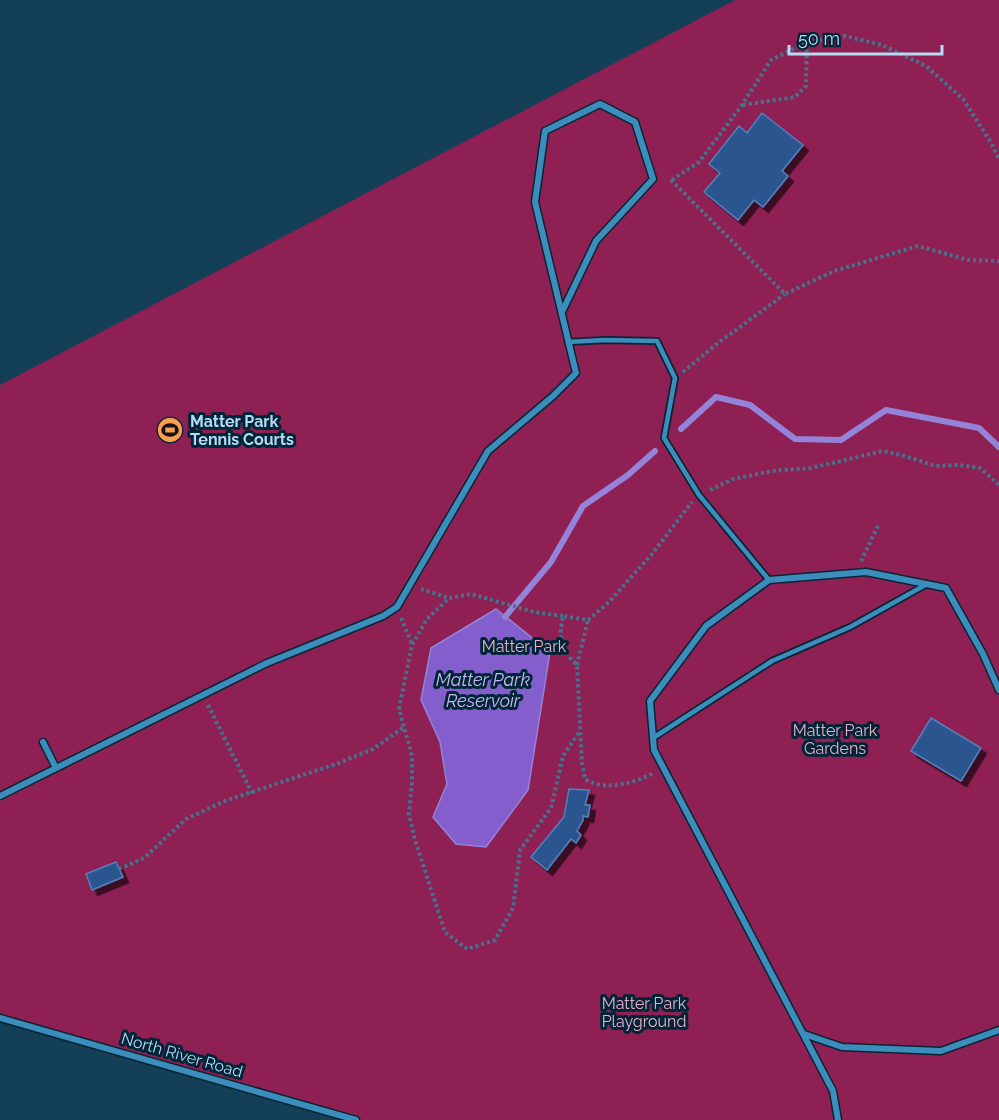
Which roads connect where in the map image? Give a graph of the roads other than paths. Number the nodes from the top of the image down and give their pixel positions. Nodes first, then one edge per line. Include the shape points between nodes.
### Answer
1 (562, 312) junction
2 (567, 342) junction
3 (769, 580) junction
4 (927, 584) junction
5 (999, 690) edge
6 (653, 738) junction
7 (43, 742) dead end
8 (56, 768) junction
9 (0, 796) edge
10 (0, 1018) edge
11 (999, 1030) edge
12 (803, 1034) junction
13 (356, 1120) edge
14 (838, 1120) edge

1 - 1 street via 596,241 653,179 635,122 600,104 545,131 535,202
1 - 2 street
2 - 3 lane via 657,341 675,378 664,438 699,495
2 - 8 street via 576,373 488,451 397,607 267,663
3 - 4 street via 866,572
3 - 6 street via 706,626 650,701
4 - 5 street via 946,588
4 - 6 lane via 850,627 772,661
6 - 12 street via 654,750
7 - 8 street
8 - 9 street
10 - 13 street, North River Road
11 - 12 street via 942,1051 842,1047
12 - 14 street via 833,1091

